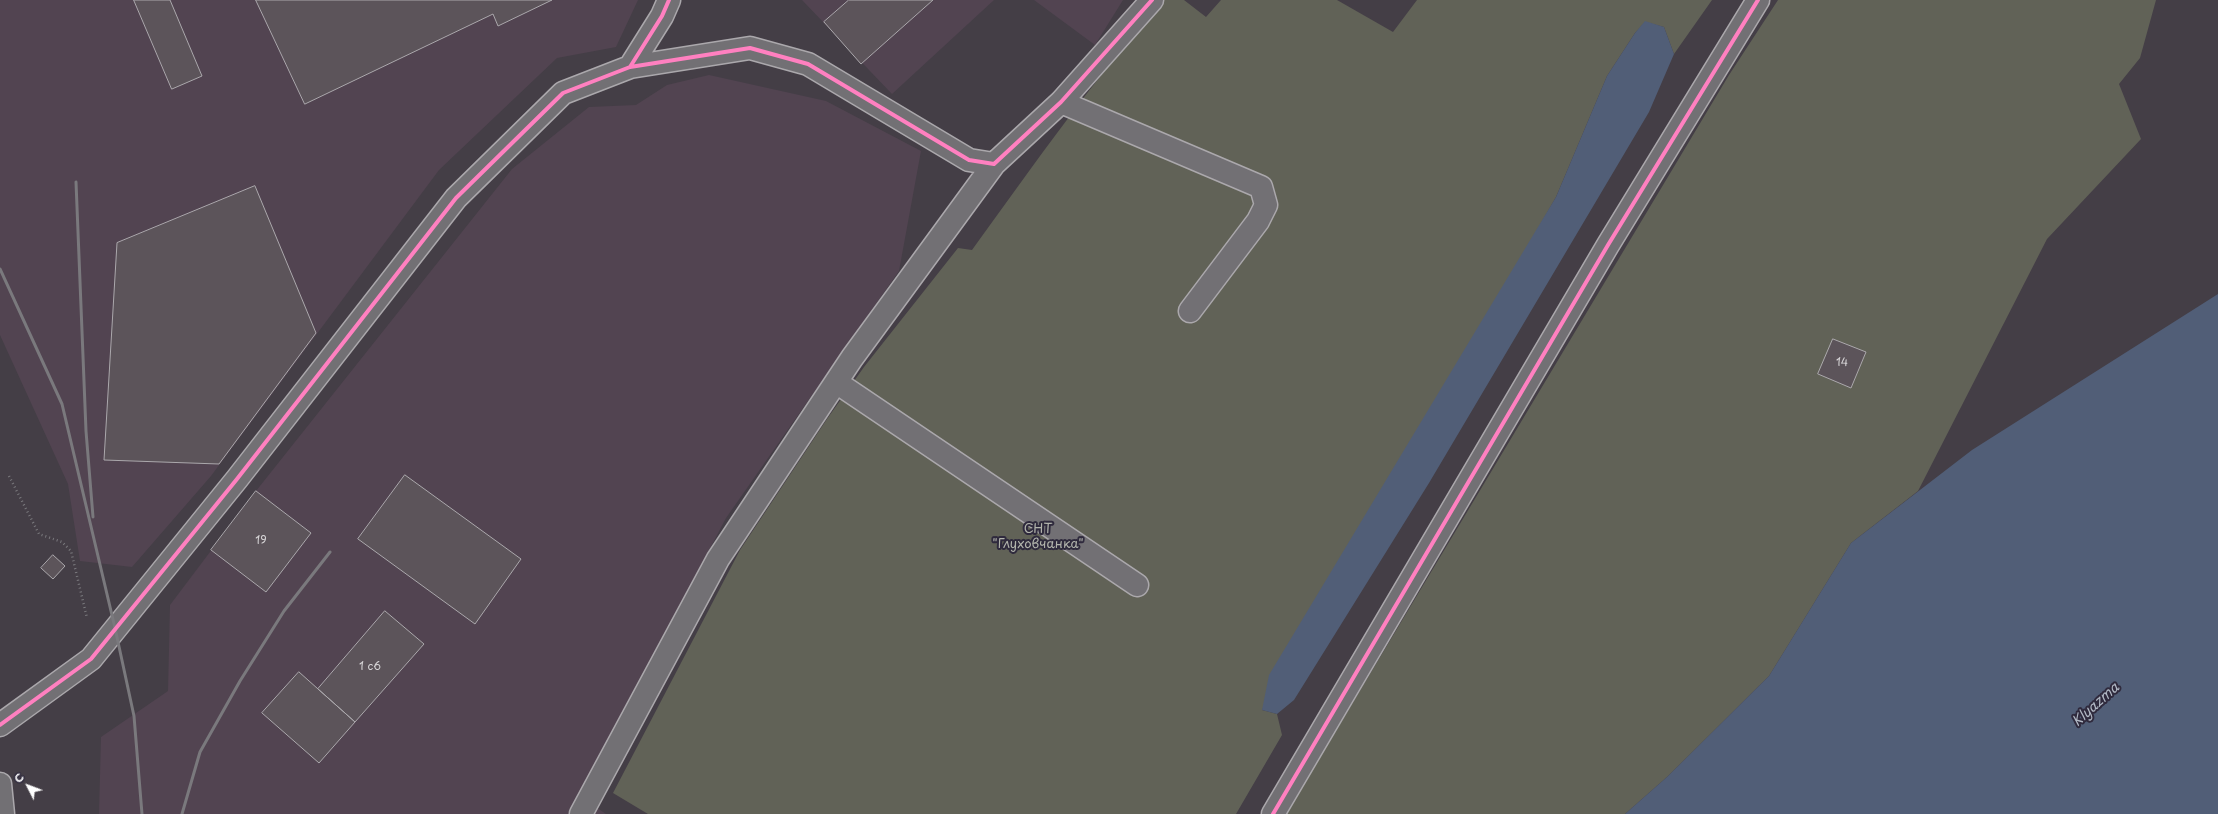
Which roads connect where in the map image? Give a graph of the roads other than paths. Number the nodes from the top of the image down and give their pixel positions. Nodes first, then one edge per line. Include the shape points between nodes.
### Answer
1 (669, 0) edge
2 (1152, 0) edge
3 (1758, 0) edge
4 (630, 67) junction
5 (1061, 102) junction
6 (994, 164) junction
7 (1190, 311) dead end
8 (836, 382) junction
9 (1137, 585) dead end
10 (0, 725) edge
11 (0, 788) edge
12 (3, 814) edge
13 (581, 814) edge
14 (1273, 814) edge

1 - 4 street
2 - 5 street
3 - 14 street via 1604,251
4 - 6 street via 750,48 808,64 969,160
4 - 10 street via 563,93 456,198 237,478 91,659
5 - 6 street
5 - 7 street via 1261,187 1266,205 1258,221
6 - 8 street
8 - 9 street
8 - 13 street via 718,559
11 - 12 street

